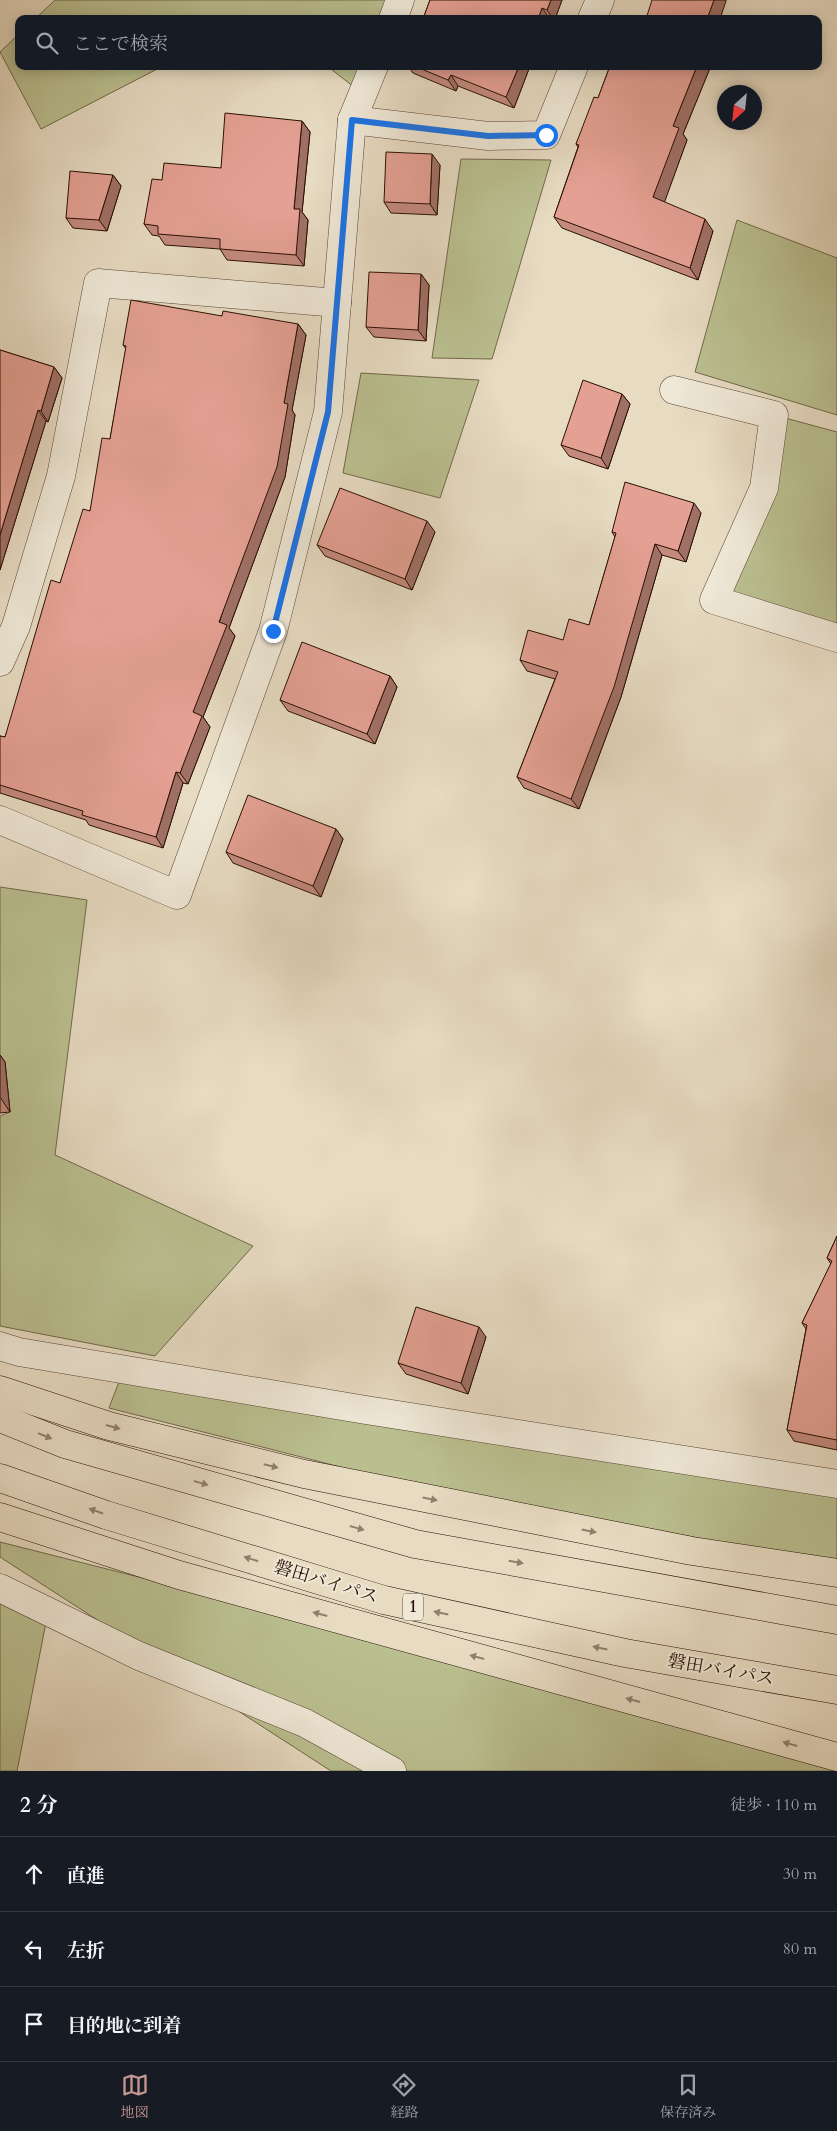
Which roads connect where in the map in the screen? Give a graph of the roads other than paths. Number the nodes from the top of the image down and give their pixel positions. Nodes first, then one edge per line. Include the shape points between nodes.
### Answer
1 (400, 0) edge
2 (600, 0) edge
3 (394, 15) edge
4 (594, 15) edge
5 (372, 70) edge
6 (572, 70) edge
7 (352, 120) junction
8 (337, 302) junction
9 (674, 390) dead end
10 (837, 638) edge
11 (0, 662) edge
12 (0, 820) edge
13 (0, 1346) edge
14 (0, 1390) edge
15 (0, 1418) edge
16 (0, 1478) edge
17 (837, 1484) edge
18 (0, 1517) edge
19 (837, 1573) edge
20 (0, 1588) edge
21 (837, 1620) edge
22 (837, 1690) edge
23 (837, 1757) edge
24 (392, 1771) edge

1 - 3 street
2 - 4 street
5 - 7 street
6 - 7 street via 546,135 488,136
7 - 8 street
8 - 11 street via 98,283 61,476 16,626
8 - 12 street via 328,412 273,631 177,894
9 - 10 street via 774,415 764,488 714,600
13 - 17 street via 19,1352 366,1410
14 -> 19 highway via 109,1426 304,1474 692,1551
15 -> 21 highway via 64,1444 416,1544
22 -> 16 highway, 磐田バイパス / 1 via 625,1653 384,1600 106,1515
23 -> 18 highway via 179,1575
20 - 24 street via 139,1656 305,1723

